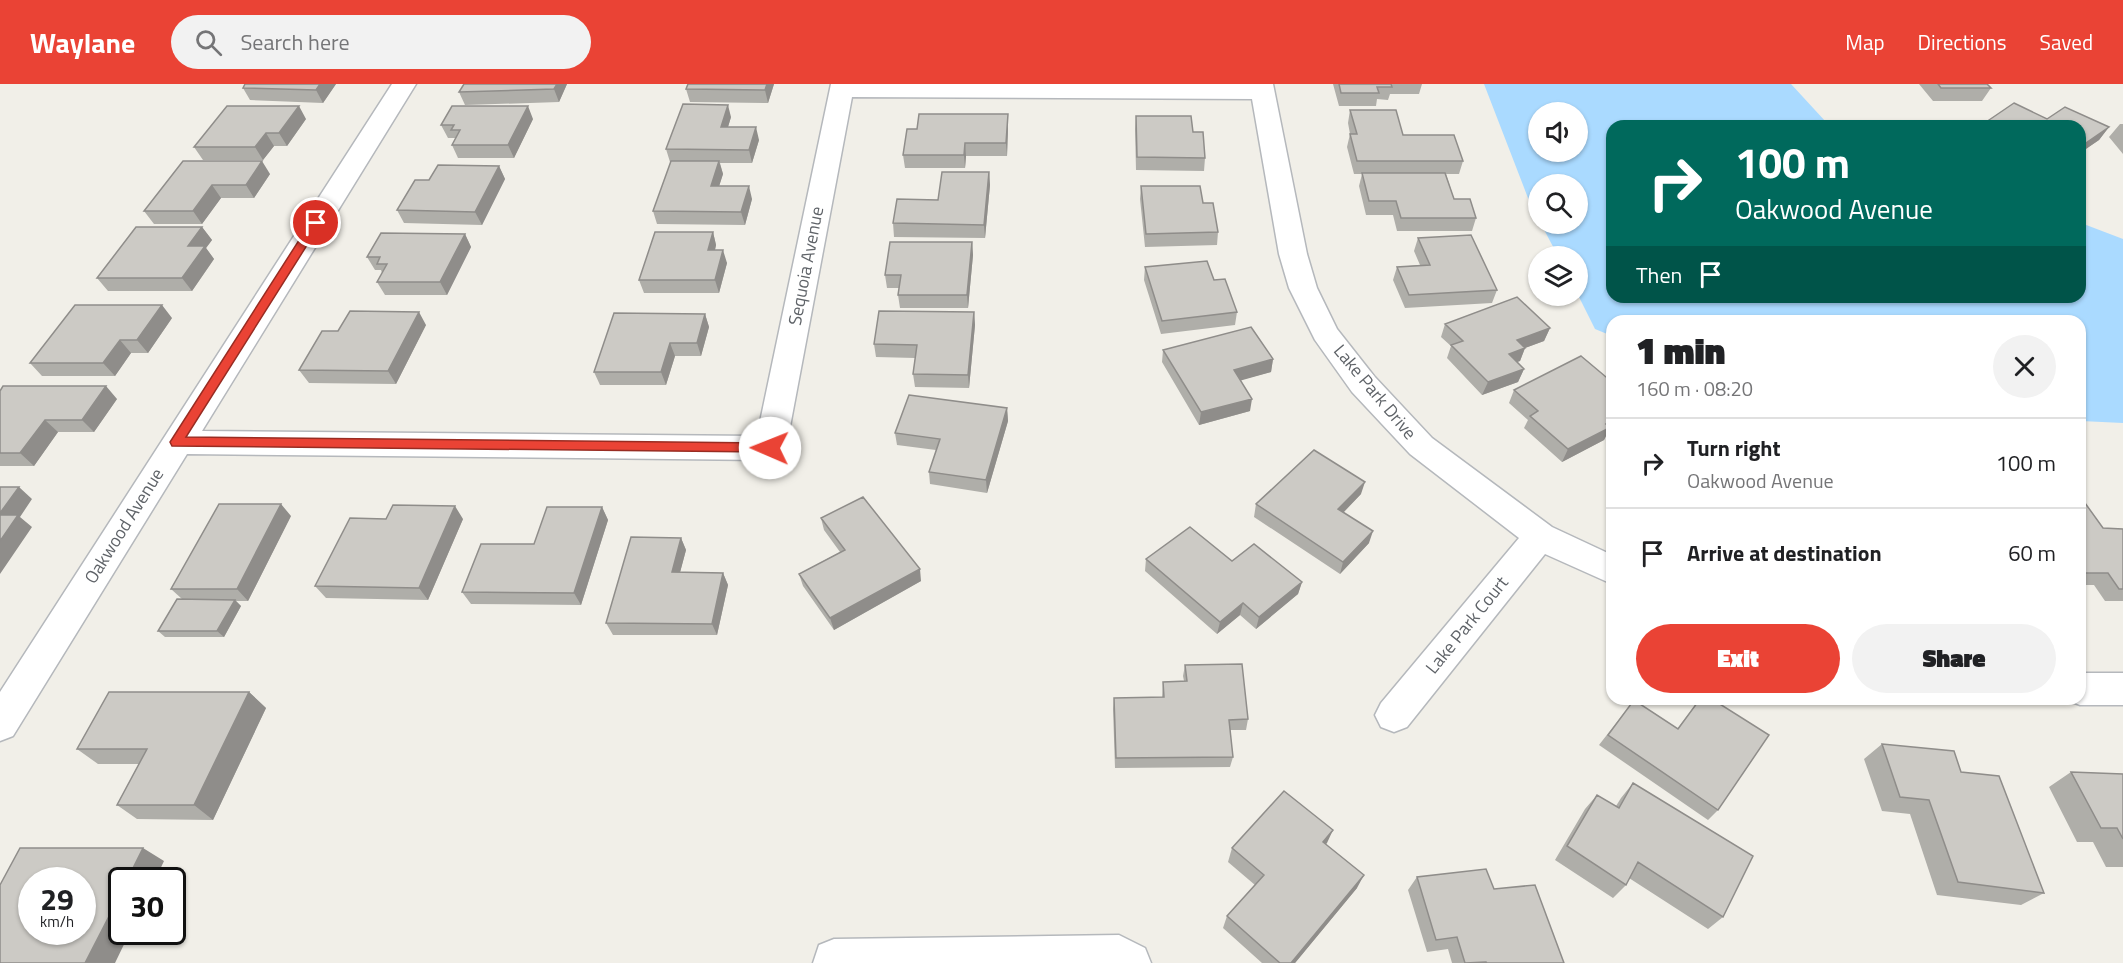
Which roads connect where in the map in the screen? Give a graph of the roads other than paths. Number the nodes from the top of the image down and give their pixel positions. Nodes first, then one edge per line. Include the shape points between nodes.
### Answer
1 (404, 84) edge
2 (842, 87) edge
3 (1262, 88) edge
4 (177, 442) junction
5 (1540, 536) junction
6 (1606, 567) edge
7 (2086, 689) edge
8 (2123, 689) edge
9 (1394, 714) dead end
10 (0, 724) edge
11 (991, 961) edge
12 (834, 963) edge
13 (1130, 963) edge

1 - 4 street, Oakwood Avenue
2 - 3 street
2 - 4 street, Sequoia Avenue via 770,448
3 - 5 street, Lake Park Drive via 1293,254 1303,288 1325,333 1363,384 1421,446
4 - 10 street, Oakwood Avenue
5 - 6 street, Lake Park Drive
5 - 9 street, Lake Park Court
7 - 8 street
11 - 12 street
11 - 13 street via 1119,956

